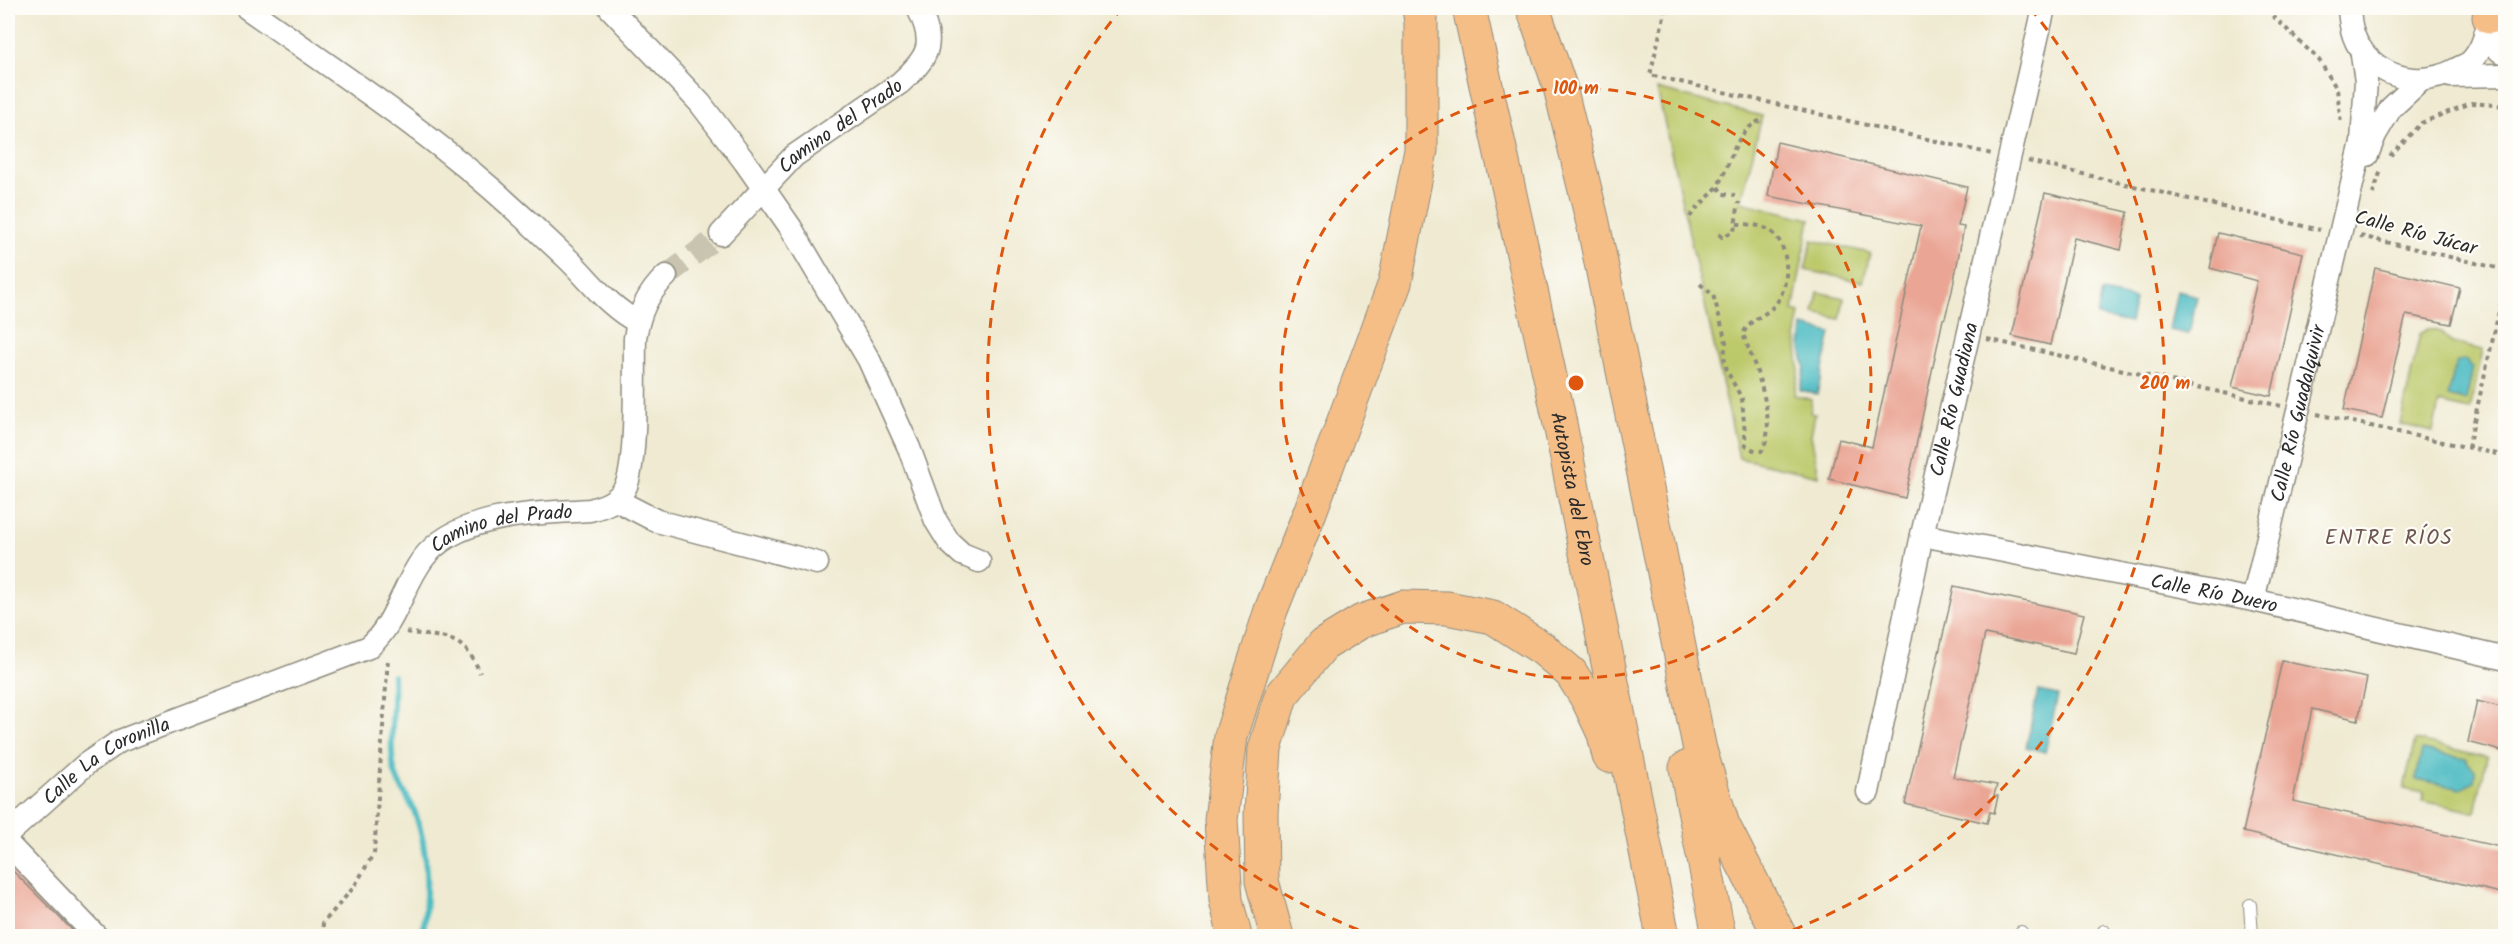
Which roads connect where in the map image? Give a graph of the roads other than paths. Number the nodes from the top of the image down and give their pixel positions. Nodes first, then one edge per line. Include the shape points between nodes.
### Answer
1 (247, 8) edge
2 (610, 8) edge
3 (918, 8) edge
4 (1419, 8) edge
5 (1469, 8) edge
6 (1526, 8) edge
7 (1533, 8) edge
8 (2044, 8) edge
9 (2346, 11) edge
10 (2493, 17) edge
11 (2361, 50) junction
12 (2505, 53) edge
13 (2505, 75) edge
14 (2443, 77) junction
15 (2420, 81) junction
16 (764, 188) junction
17 (2333, 229) junction
18 (722, 234) tunnel mouth
19 (666, 276) tunnel mouth
20 (638, 322) junction
21 (616, 500) junction
22 (1922, 535) junction
23 (979, 561) dead end
24 (817, 563) dead end
25 (2253, 600) junction
26 (2505, 659) edge
27 (216, 703) joint
28 (1868, 792) dead end
29 (8, 834) edge
30 (8, 843) edge
31 (2250, 905) dead end
32 (96, 936) edge
33 (1235, 936) edge
34 (1277, 936) edge
35 (1644, 936) edge
36 (1662, 936) edge
37 (1719, 936) edge
38 (1780, 936) edge
39 (2252, 936) edge

1 - 20 street via 431,140 492,189 615,308
2 - 16 street via 700,103
3 - 16 street, Camino del Prado via 928,31 928,44 926,56 916,69 794,156
4 - 33 highway via 1421,150 1395,283 1271,610 1231,736 1221,820 1226,900
5 - 36 highway, Autopista del Ebro via 1556,404
6 - 37 highway via 1611,395
7 - 38 highway via 1560,87 1593,223 1700,750 1723,825
8 - 22 street, Calle Río Guadiana
9 - 11 street
10 - 12 street via 2500,51
10 - 14 street via 2469,63
11 - 15 street via 2377,67 2398,77
11 - 17 street, Calle Río Guadalquivir via 2366,81 2362,142
13 - 14 street
14 - 15 street
15 - 17 street, Calle Río Guadalquivir via 2391,108 2375,135
16 - 18 street, Camino del Prado
16 - 23 street via 869,360 909,448 936,521 949,543
17 - 25 street, Calle Río Guadalquivir via 2298,410
19 - 20 street via 645,299
20 - 21 street via 631,464 624,489
21 - 24 street via 657,521
21 - 27 street, Camino del Prado via 590,510 491,519 455,534 437,544 422,560 389,624 369,646
22 - 25 street, Calle Río Duero
22 - 28 street, Calle Río Guadiana
25 - 26 street, Calle Río Duero
27 - 29 street, Calle La Coronilla via 120,741 86,764
30 - 32 street
31 - 39 lane
34 - 35 highway via 1262,881 1261,813 1265,749 1281,696 1323,645 1362,621 1403,607 1446,608 1493,617 1543,649 1570,673 1604,734

